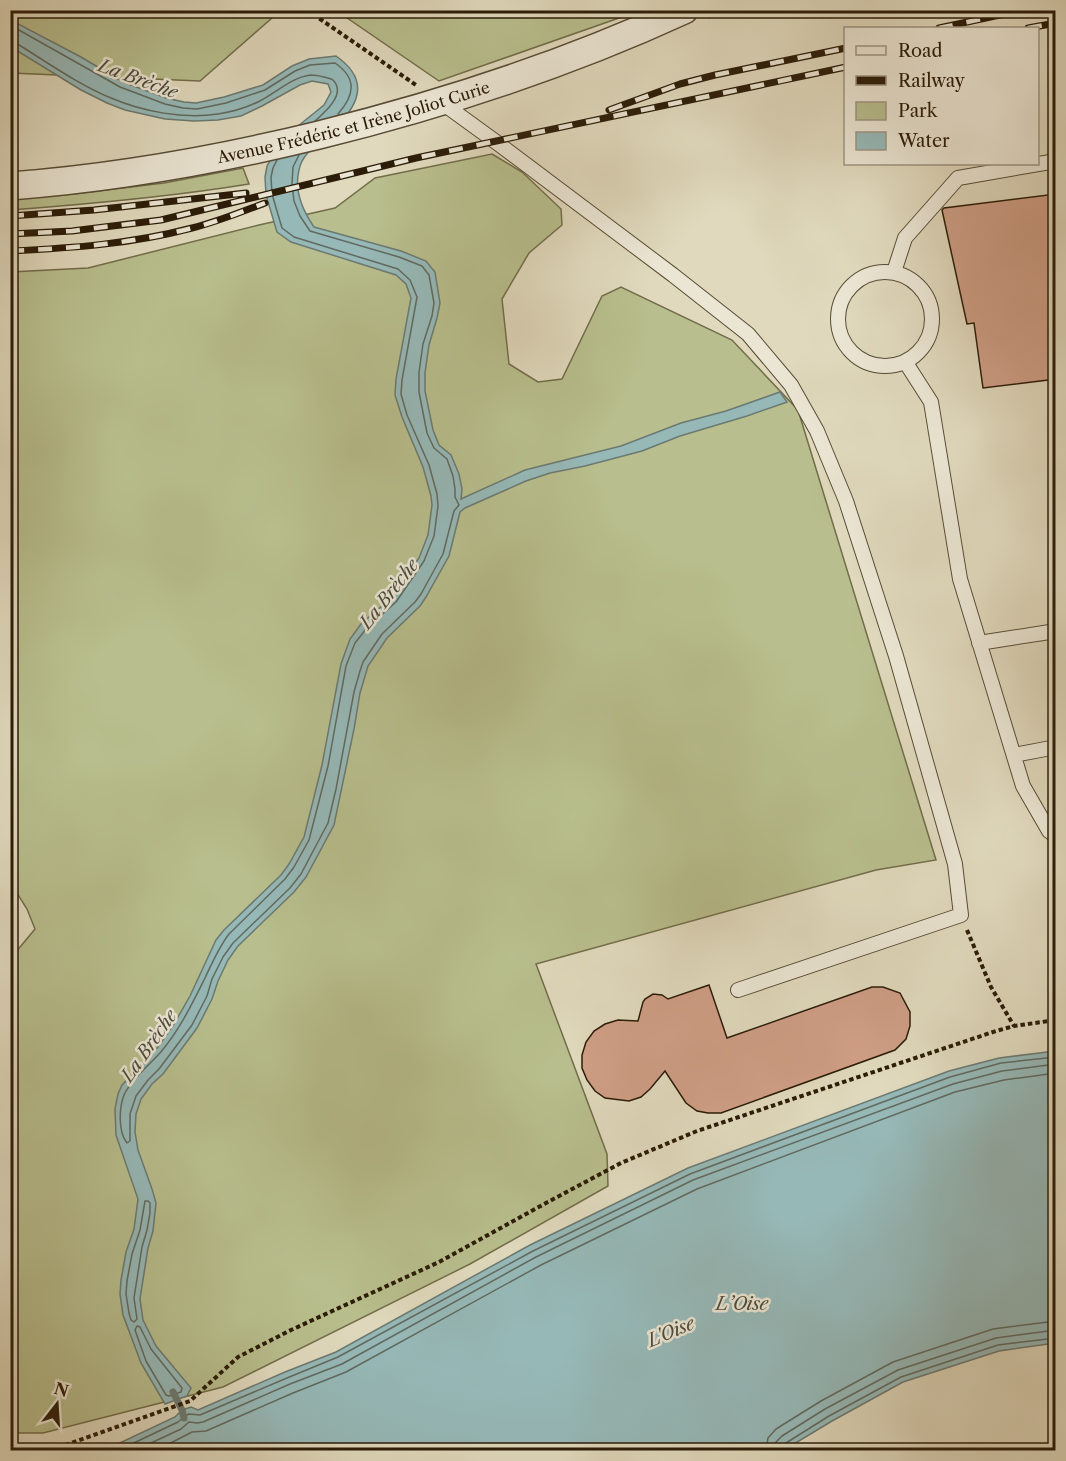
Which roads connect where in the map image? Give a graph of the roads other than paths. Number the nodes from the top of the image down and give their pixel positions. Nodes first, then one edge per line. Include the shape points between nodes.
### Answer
1 (684, 10) edge
2 (441, 102) junction
3 (1056, 161) edge
4 (1039, 164) edge
5 (1033, 165) edge
6 (10, 186) edge
7 (894, 272) junction
8 (906, 363) junction
9 (1056, 631) edge
10 (979, 643) junction
11 (1056, 747) edge
12 (1014, 755) junction
13 (1056, 836) edge
14 (738, 990) dead end

1 - 2 street, Avenue Frédéric et Irène Joliot Curie via 594,49
2 - 6 street, Avenue Frédéric et Irène Joliot Curie via 251,151 159,169
2 - 14 lane via 748,334 791,386 817,431 846,501 896,656 955,864 961,915
3 - 4 lane
5 - 7 lane via 958,178 905,238
7 - 8 lane via 920,287 933,313 927,342
7 - 8 lane via 878,272 849,287 837,317 839,333 847,348 874,366
8 - 10 lane via 932,402 960,579
9 - 10 lane
10 - 12 lane
11 - 12 lane
12 - 13 lane via 1023,786 1049,831

